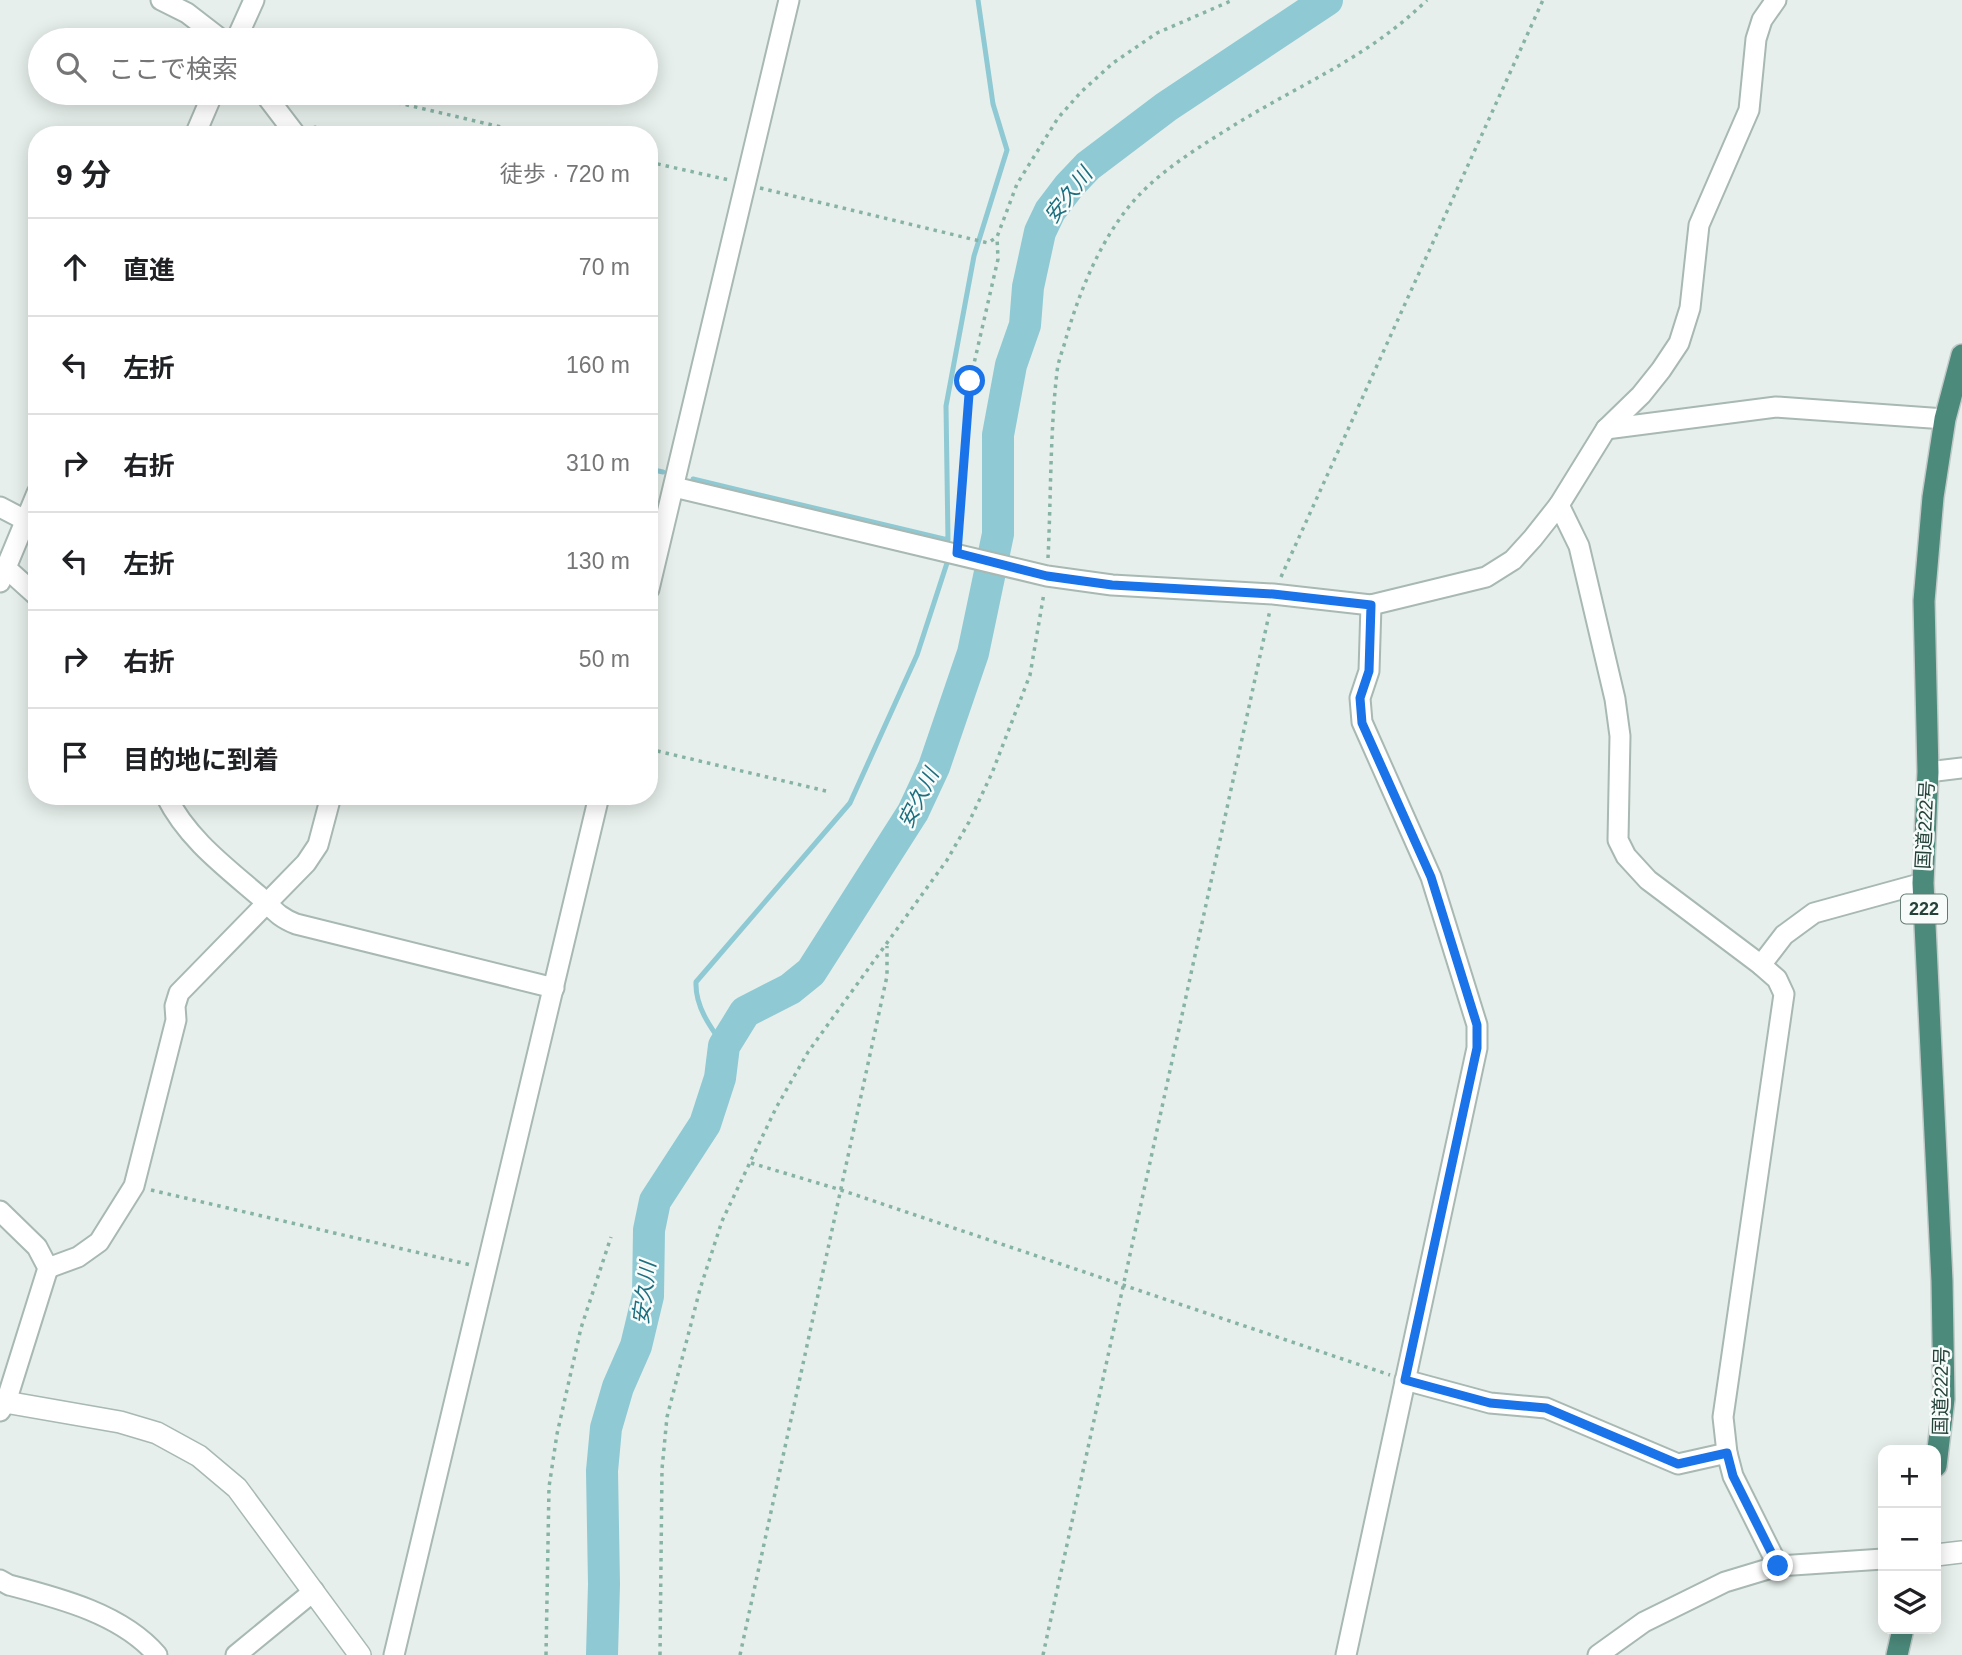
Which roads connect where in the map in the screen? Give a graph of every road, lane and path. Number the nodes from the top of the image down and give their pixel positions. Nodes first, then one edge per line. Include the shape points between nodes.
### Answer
1 (161, 0) edge
2 (254, 0) edge
3 (789, 0) edge
4 (1233, 0) edge
5 (1427, 0) edge
6 (1543, 0) edge
7 (1776, 0) edge
8 (206, 28) edge
9 (241, 28) edge
10 (208, 105) edge
11 (273, 105) edge
12 (407, 105) edge
13 (199, 126) edge
14 (289, 126) edge
15 (497, 126) edge
16 (658, 164) edge
17 (744, 184) junction
18 (997, 237) junction
19 (1962, 355) edge
20 (1945, 419) junction
21 (1606, 429) junction
22 (674, 487) junction
23 (1559, 505) junction
24 (0, 507) edge
25 (28, 513) edge
26 (25, 520) junction
27 (658, 552) edge
28 (957, 553) junction
29 (3, 575) edge
30 (1047, 576) junction
31 (28, 590) edge
32 (1273, 594) junction
33 (1371, 605) junction
34 (658, 752) edge
35 (1962, 768) edge
36 (1928, 772) junction
37 (826, 791) dead end
38 (172, 805) edge
39 (329, 805) edge
40 (597, 805) edge
41 (1923, 883) junction
42 (267, 903) junction
43 (887, 946) junction
44 (1761, 965) junction
45 (554, 988) junction
46 (751, 1163) junction
47 (134, 1186) junction
48 (841, 1190) junction
49 (0, 1211) edge
50 (611, 1237) dead end
51 (48, 1268) junction
52 (486, 1269) junction
53 (1125, 1285) junction
54 (1405, 1380) junction
55 (2, 1405) edge
56 (1938, 1445) edge
57 (1727, 1453) junction
58 (1962, 1552) edge
59 (1941, 1554) edge
60 (1878, 1559) edge
61 (1778, 1566) junction
62 (0, 1580) edge
63 (314, 1591) junction
64 (1902, 1634) edge
65 (157, 1655) edge
66 (236, 1655) edge
67 (360, 1655) edge
68 (394, 1655) edge
69 (546, 1655) edge
70 (660, 1655) edge
71 (740, 1655) edge
72 (1043, 1655) edge
73 (1346, 1655) edge
74 (1598, 1655) edge
75 (1897, 1655) edge

1 - 8 street
2 - 9 street
3 - 17 street
4 - 18 path via 1157,33 1080,92 1017,184
5 - 30 path via 1377,44 1237,123 1174,165 1128,208 1094,262 1057,370
6 - 32 path
7 - 21 street via 1756,39 1749,110 1699,225 1690,308 1679,343 1641,395
10 - 13 street
11 - 14 street
12 - 15 path
16 - 17 path
17 - 18 path via 988,243
17 - 22 street
18 - 28 path via 998,259 970,381
19 - 20 highway, 国道222号 / 222
20 - 21 street via 1776,407
20 - 36 highway, 国道222号 / 222 via 1923,601
21 - 23 street
22 - 27 street
22 - 28 street
23 - 33 street via 1513,560 1486,577
23 - 44 street via 1578,546 1615,699 1620,736 1618,840 1648,880
24 - 26 street
25 - 26 street
26 - 29 street
28 - 30 street
29 - 31 street
30 - 32 street via 1112,585
30 - 43 path via 1030,675 992,773 947,860
32 - 33 street
32 - 53 path
33 - 54 street via 1369,671 1360,698 1362,723 1431,877 1477,1025 1477,1048
34 - 37 path
35 - 36 street
36 - 41 highway, 国道222号 / 222
38 - 42 street via 205,849
39 - 42 street via 318,845
40 - 45 street
41 - 44 street via 1814,913 1784,935
41 - 56 highway, 国道222号 / 222 via 1941,1281 1944,1399
42 - 45 street via 280,918 296,924
42 - 47 street via 179,993
43 - 46 path via 808,1052
43 - 48 path via 887,976
44 - 57 street via 1777,979 1784,994 1723,1418
45 - 52 street
46 - 48 path
46 - 70 path via 718,1233 667,1417
47 - 51 street via 99,1242 78,1257
47 - 52 path
48 - 53 path
48 - 71 path
49 - 51 street via 37,1247
50 - 69 path via 581,1328 557,1434 549,1487
51 - 55 street
52 - 68 street
53 - 54 path
53 - 72 path
54 - 57 street via 1490,1403 1546,1408 1678,1464
54 - 73 street
55 - 63 street via 120,1422 157,1433 199,1456 237,1488
57 - 61 street via 1733,1476
58 - 59 street
60 - 61 street
61 - 74 street via 1725,1583 1644,1622
62 - 65 street via 77,1603 146,1643
63 - 66 street
63 - 67 street
64 - 75 highway

